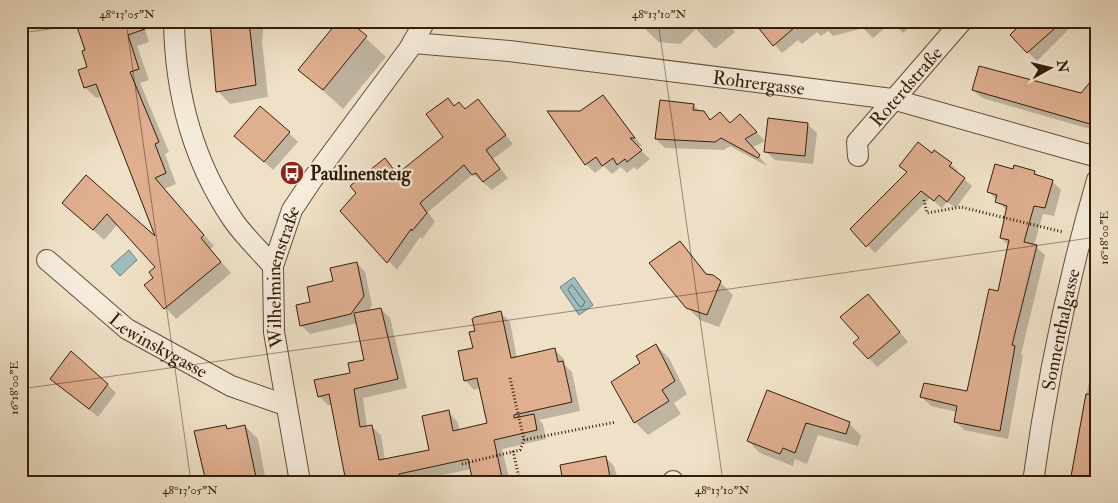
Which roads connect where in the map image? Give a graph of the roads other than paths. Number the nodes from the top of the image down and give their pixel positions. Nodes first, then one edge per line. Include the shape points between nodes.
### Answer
1 (174, 21) edge
2 (425, 21) edge
3 (962, 21) edge
4 (413, 43) junction
5 (892, 99) junction
6 (858, 156) dead end
7 (1097, 157) edge
8 (1097, 180) edge
9 (47, 260) dead end
10 (273, 266) junction
11 (285, 405) junction
12 (300, 482) edge
13 (1033, 482) edge

1 - 10 street via 178,82 196,150 234,221
2 - 4 street, Wilhelminenstraße
3 - 5 street, Roterdstraße
4 - 5 street, Rohrergasse via 509,51
4 - 10 street, Wilhelminenstraße via 292,210
5 - 6 street, Roterdstraße via 857,142
5 - 7 street, Rohrergasse
8 - 13 street, Sonnenthalgasse via 1080,237 1044,397
9 - 11 street, Lewinskygasse via 127,329 231,386
10 - 11 street, Wilhelminenstraße via 274,332
11 - 12 street, Wilhelminenstraße

